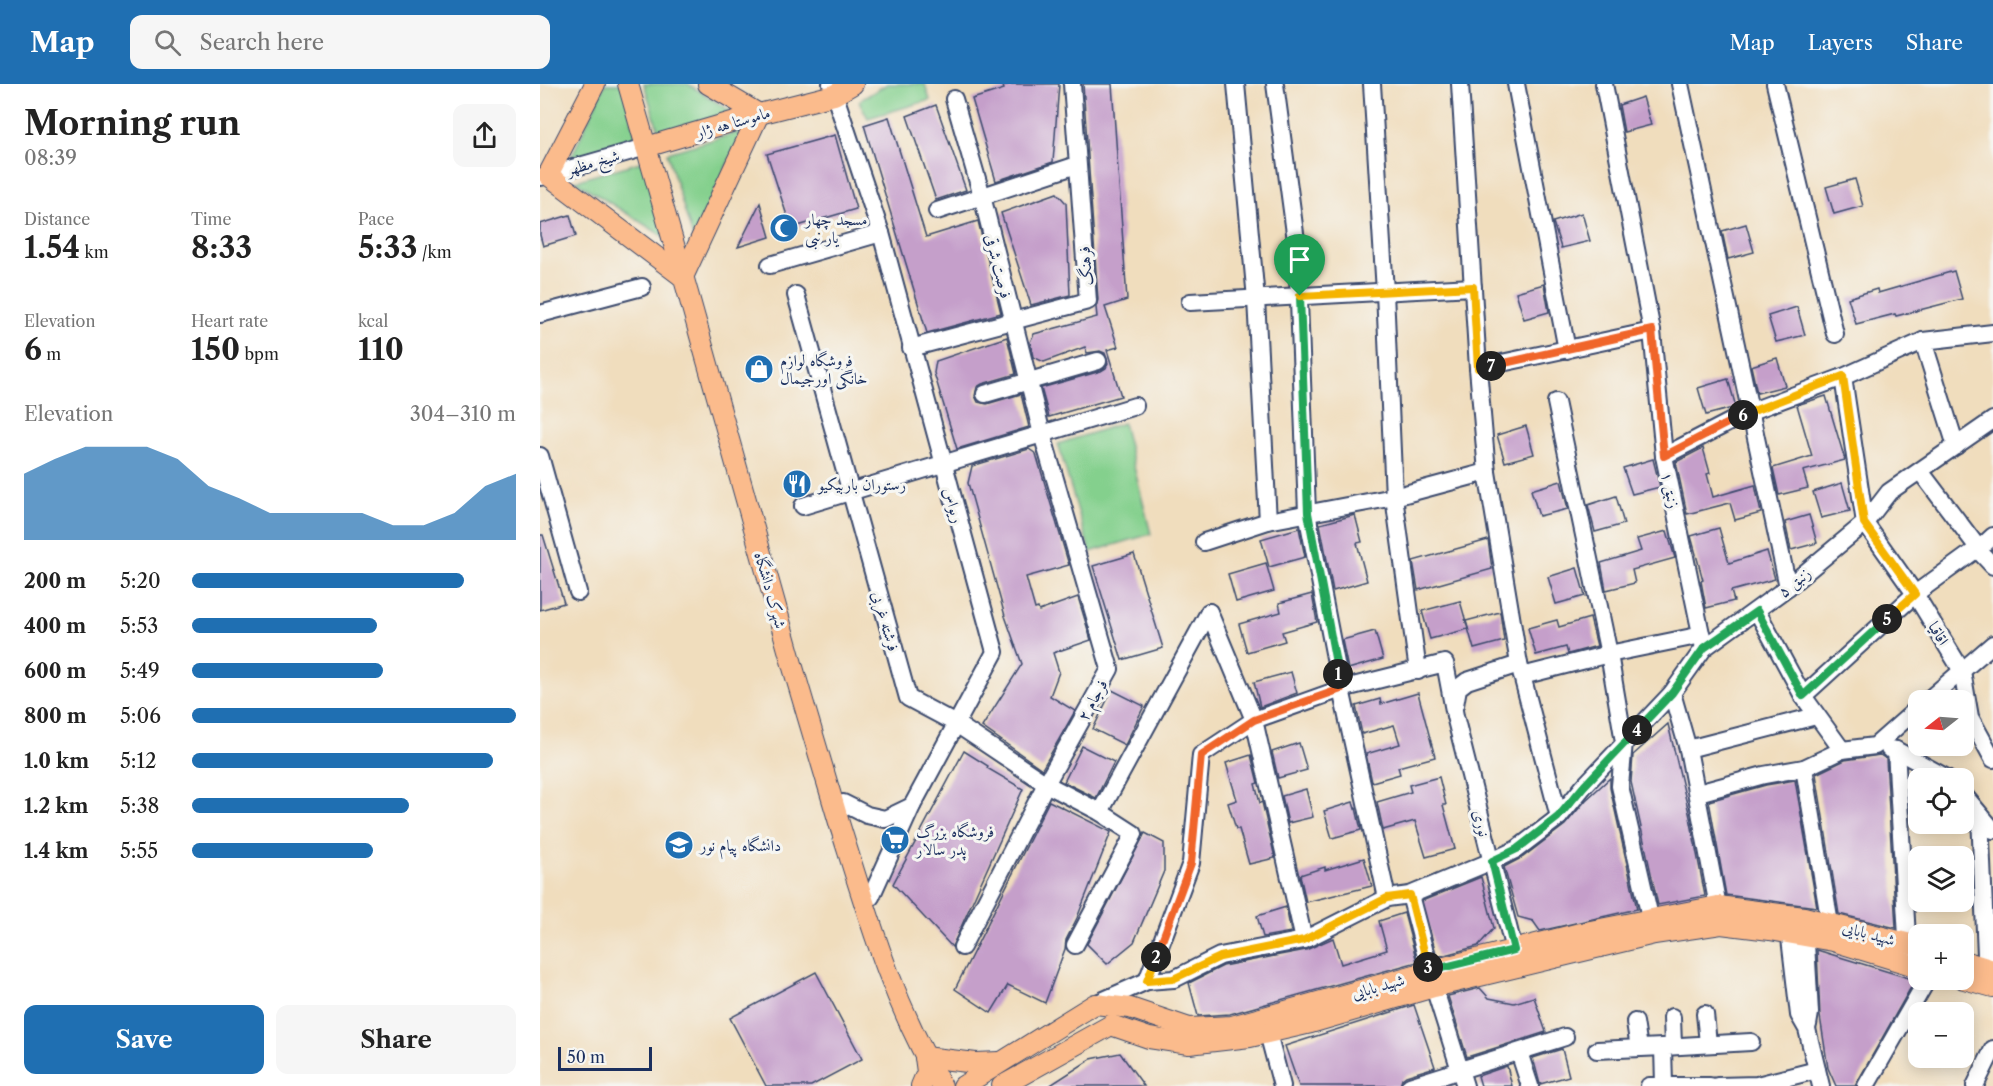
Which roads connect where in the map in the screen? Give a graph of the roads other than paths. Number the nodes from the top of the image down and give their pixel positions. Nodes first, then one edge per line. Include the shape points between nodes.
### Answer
1 (596, 84) edge
2 (628, 84) edge
3 (640, 84) edge
4 (708, 84) edge
5 (853, 84) edge
6 (1072, 84) edge
7 (1236, 84) edge
8 (1275, 84) edge
9 (1372, 84) edge
10 (1460, 84) edge
11 (1516, 84) edge
12 (1604, 84) edge
13 (1680, 84) edge
14 (1775, 84) edge
15 (833, 89) edge
16 (954, 99) dead end
17 (759, 114) junction
18 (652, 145) junction
19 (1077, 165) junction
20 (544, 176) edge
21 (982, 196) junction
22 (936, 211) dead end
23 (881, 233) junction
24 (770, 265) dead end
25 (687, 269) junction
26 (642, 287) dead end
27 (1473, 287) junction
28 (1385, 292) junction
29 (796, 295) dead end
30 (1300, 296) junction
31 (1256, 299) junction
32 (1190, 302) dead end
33 (540, 314) edge
34 (1013, 321) junction
35 (1652, 330) junction
36 (1993, 333) edge
37 (1836, 334) dead end
38 (1923, 341) junction
39 (911, 348) junction
40 (1567, 350) junction
41 (1098, 361) dead end
42 (1478, 368) junction
43 (1843, 376) junction
44 (1029, 380) junction
45 (985, 394) dead end
46 (1556, 402) dead end
47 (1135, 406) dead end
48 (1749, 412) junction
49 (1993, 420) edge
50 (1042, 434) junction
51 (1956, 446) junction
52 (540, 456) edge
53 (1664, 456) junction
54 (943, 464) junction
55 (1920, 471) junction
56 (1487, 472) junction
57 (850, 492) junction
58 (1394, 497) junction
59 (803, 506) dead end
60 (1308, 513) junction
61 (1268, 521) junction
62 (1864, 523) junction
63 (1993, 536) edge
64 (1204, 542) dead end
65 (1978, 549) junction
66 (1993, 566) edge
67 (1788, 587) junction
68 (578, 592) dead end
69 (1915, 594) junction
70 (1757, 611) junction
71 (1703, 641) junction
72 (1993, 644) edge
73 (1609, 654) junction
74 (1520, 670) junction
75 (1418, 671) junction
76 (1962, 671) junction
77 (1341, 689) junction
78 (1940, 690) edge
79 (1672, 693) junction
80 (1803, 696) junction
81 (1453, 702) junction
82 (1816, 716) junction
83 (1908, 717) edge
84 (1254, 720) junction
85 (955, 723) junction
86 (1624, 742) junction
87 (1875, 746) junction
88 (1688, 748) junction
89 (1842, 750) junction
90 (1896, 750) junction
91 (1992, 754) edge
92 (1804, 768) junction
93 (1929, 768) edge
94 (1046, 784) junction
95 (1698, 793) junction
96 (843, 803) junction
97 (912, 806) junction
98 (1974, 808) edge
99 (1100, 812) junction
100 (1980, 815) junction
101 (1558, 817) junction
102 (1993, 830) edge
103 (1492, 861) junction
104 (1410, 895) junction
105 (871, 897) junction
106 (1387, 898) junction
107 (1719, 915) junction
108 (1911, 924) edge
109 (1796, 925) junction
110 (1652, 926) junction
111 (1831, 932) junction
112 (1304, 940) junction
113 (1908, 944) edge
114 (1075, 945) dead end
115 (962, 947) dead end
116 (1514, 950) junction
117 (1908, 963) edge
118 (1974, 968) edge
119 (1990, 978) edge
120 (1431, 979) junction
121 (1974, 979) edge
122 (1147, 981) junction
123 (1921, 990) edge
124 (1095, 1004) junction
125 (1705, 1014) dead end
126 (1672, 1017) dead end
127 (1635, 1022) dead end
128 (1268, 1033) junction
129 (1564, 1037) dead end
130 (1751, 1042) dead end
131 (1708, 1043) junction
132 (1668, 1046) junction
133 (1639, 1048) junction
134 (1993, 1049) edge
135 (1598, 1050) dead end
136 (1519, 1052) junction
137 (932, 1058) junction
138 (999, 1062) junction
139 (1819, 1078) edge
140 (1462, 1079) edge
141 (1007, 1084) edge
142 (1664, 1085) edge
143 (921, 1086) edge
144 (942, 1086) edge
145 (953, 1086) edge
146 (963, 1086) edge
147 (1282, 1086) edge
148 (1410, 1086) edge
149 (1530, 1086) edge
150 (1649, 1086) edge
151 (1710, 1086) edge
152 (1717, 1086) edge
153 (1866, 1086) edge
154 (1975, 1086) edge

1 - 20 main road
2 - 18 main road
3 - 18 main road
4 - 17 main road
5 - 15 main road, ماموستا هه ژار
6 - 19 street, فرهنگ
7 - 31 street
8 - 30 street
9 - 28 street
10 - 27 street
11 - 40 street
12 - 35 street, زنبق ۱
13 - 48 street
14 - 37 street
15 - 17 main road, ماموستا هه ژار
15 - 23 street, ریواس
16 - 21 street, فرصت شرقی
17 - 18 main road, ماموستا هه ژار
17 - 25 main road
18 - 20 street, شیخ مظهر
18 - 25 main road
19 - 21 street
19 - 34 street, فرهنگ via 1088,301
20 - 25 main road
21 - 22 street
21 - 34 street, فرصت شرقی
23 - 24 street
23 - 39 street, ریواس
25 - 96 main road via 727,392
25 - 137 main road, شهرک دانشگاه via 818,755 862,899 899,1003
26 - 33 street
27 - 28 street
27 - 42 street
28 - 30 street
28 - 58 street
29 - 57 street, فرشته غربی
30 - 31 street
30 - 60 street
31 - 32 street
31 - 61 street
34 - 39 street, فرهنگ
34 - 44 street, فرصت شرقی
35 - 40 street
35 - 53 street, زنبق ۱
36 - 38 street
38 - 43 street
38 - 51 street
39 - 54 street, ریواس
40 - 42 street
41 - 44 street
42 - 56 street
43 - 48 street
43 - 62 street
44 - 45 street
44 - 50 street, فرصت شرقی
46 - 73 street
47 - 50 street
48 - 53 street
48 - 67 street
49 - 51 street, زنبق ۵
50 - 54 street
50 - 94 street, فرجام ۲ via 1110,669
51 - 55 street, زنبق ۵
52 - 68 street
53 - 71 street, زنبق ۱
54 - 57 street
54 - 85 street, ریواس via 995,652
55 - 62 street, زنبق ۵ via 1889,492
55 - 65 street
56 - 58 street
56 - 74 street
57 - 59 street
57 - 85 street, فرشته غربی via 908,698
58 - 60 street
58 - 75 street
60 - 61 street
60 - 77 street
61 - 64 street
62 - 67 street, زنبق ۵
62 - 69 street, اقاقیا
63 - 65 street
65 - 66 street
65 - 69 street
67 - 70 street, زنبق ۵
69 - 76 street, اقاقیا
69 - 80 street
70 - 71 street, زنبق ۵
70 - 80 street
71 - 73 street
71 - 79 street, زنبق ۵
72 - 76 street
73 - 74 street
73 - 86 street
74 - 81 street via 1467,681 1458,688
74 - 101 street
75 - 77 street
75 - 81 street, نوری via 1445,663
76 - 78 street
76 - 91 street, اقاقیا via 1970,717
77 - 84 street
77 - 106 street
79 - 86 street, زنبق ۵
79 - 88 street
80 - 82 street
81 - 103 street, نوری
82 - 88 street
82 - 89 street
83 - 87 street
84 - 99 street via 1209,612
84 - 112 street
84 - 122 street via 1201,755 1191,863
85 - 94 street, فرشته غربی
85 - 97 street, ریواس
86 - 101 street, زنبق ۵
86 - 110 street via 1620,786
87 - 89 street
87 - 90 street
88 - 95 street
89 - 92 street
90 - 93 street
90 - 108 street
92 - 95 street
92 - 111 street
94 - 99 street, فرشته غربی
94 - 115 street, فرجام ۲
95 - 107 street
96 - 97 street via 885,819
96 - 105 main road
97 - 105 street, ریواس
98 - 100 street
99 - 114 street, فرشته غربی via 1134,834
100 - 102 street
100 - 119 street
101 - 103 street, زنبق ۵ via 1517,849
103 - 104 street, زنبق ۵
103 - 116 street, نوری
104 - 106 street, زنبق ۵
104 - 120 street
105 - 137 main road
106 - 112 street, زنبق ۵
107 - 109 main road, شهید بابایی
107 - 110 main road, شهید بابایی
109 - 111 main road, شهید بابایی
109 - 139 street via 1799,1015 1807,1029
110 - 116 main road, شهید بابایی
110 - 120 main road, شهید بابایی
111 - 113 main road, شهید بابایی
111 - 117 main road, شهید بابایی
112 - 122 street, زنبق ۵ via 1220,957 1173,979
116 - 120 main road, شهید بابایی
118 - 119 main road
119 - 121 main road
120 - 124 main road, شهید بابایی via 1232,1026 1189,1028 1130,1008
120 - 128 main road, شهید بابایی
120 - 140 street
122 - 124 street, زنبق ۵
123 - 153 street
124 - 138 main road
125 - 131 street
126 - 132 street
127 - 133 street
128 - 141 main road, شهید بابایی via 1189,1044 1149,1038 1111,1025
128 - 147 street
129 - 136 street
130 - 131 street
131 - 132 street
132 - 133 street
132 - 142 street
133 - 135 street
134 - 154 street
136 - 140 street
136 - 149 street
137 - 138 main road
137 - 143 main road
137 - 144 main road, شهرک دانشگاه
137 - 145 main road
138 - 146 main road
139 - 152 street
140 - 148 street
142 - 150 street
142 - 151 street

